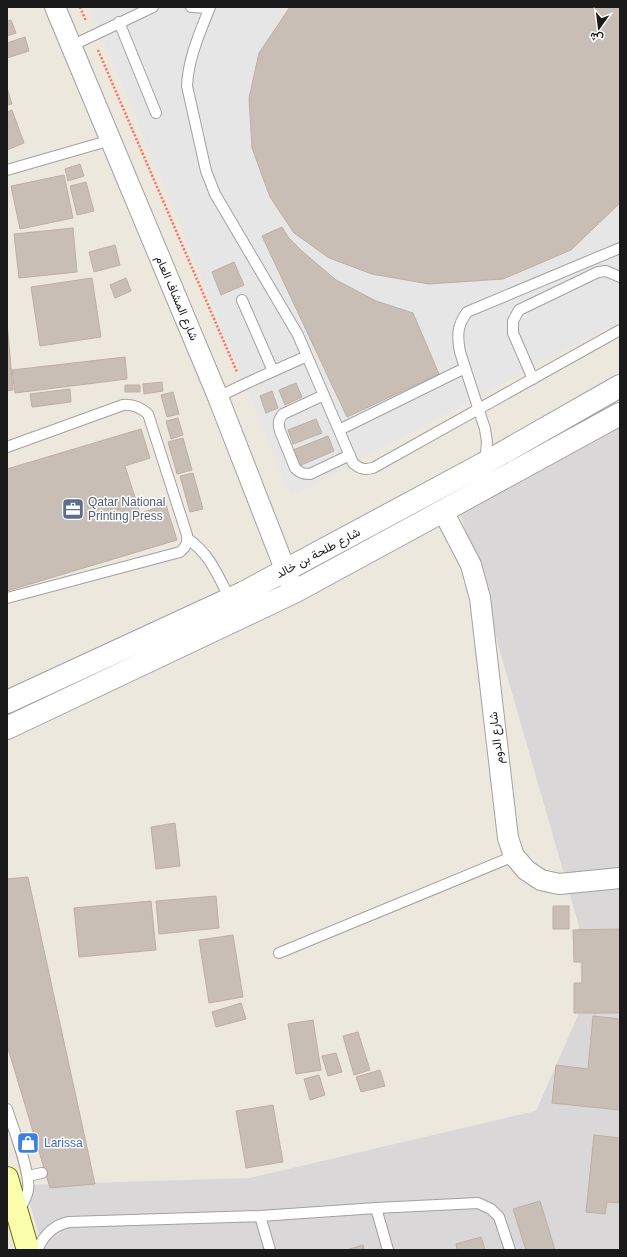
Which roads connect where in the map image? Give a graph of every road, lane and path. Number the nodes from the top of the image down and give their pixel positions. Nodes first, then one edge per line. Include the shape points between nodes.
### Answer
1 (55, 7) edge
2 (80, 7) edge
3 (153, 7) edge
4 (191, 7) edge
5 (209, 8) edge
6 (119, 22) junction
7 (87, 24) dead end
8 (71, 46) junction
9 (97, 47) dead end
10 (156, 113) dead end
11 (110, 140) junction
12 (7, 170) edge
13 (620, 248) edge
14 (620, 277) edge
15 (242, 300) dead end
16 (620, 330) edge
17 (307, 356) junction
18 (465, 368) junction
19 (273, 371) junction
20 (533, 379) junction
21 (242, 385) junction
22 (620, 386) edge
23 (324, 395) junction
24 (218, 397) junction
25 (479, 410) junction
26 (620, 414) edge
27 (339, 430) junction
28 (7, 447) edge
29 (350, 456) junction
30 (483, 464) junction
31 (443, 512) junction
32 (188, 540) junction
33 (286, 570) junction
34 (294, 592) junction
35 (7, 598) edge
36 (230, 599) junction
37 (7, 702) edge
38 (7, 728) edge
39 (514, 856) junction
40 (620, 878) edge
41 (278, 952) dead end
42 (7, 1109) edge
43 (42, 1173) dead end
44 (17, 1177) edge
45 (376, 1208) junction
46 (260, 1216) junction
47 (28, 1250) edge
48 (37, 1250) edge
49 (270, 1250) edge
50 (388, 1250) edge
51 (510, 1250) edge

1 - 8 street, شارع المشاف العام
2 - 7 path
3 - 6 lane
4 - 5 lane
5 - 17 lane via 192,57 187,86 206,171 215,194 290,319
6 - 8 lane
6 - 10 lane
8 - 11 street, شارع المشاف العام
9 - 21 path
11 - 12 lane
11 - 24 street, شارع المشاف العام
13 - 18 lane via 467,312 458,331
14 - 20 lane via 606,271 598,272 519,310 513,321 513,333
15 - 19 lane
16 - 20 lane
17 - 19 lane
17 - 23 lane
18 - 25 lane
18 - 27 lane
19 - 21 lane
20 - 25 lane
21 - 24 lane
22 - 30 street, شارع طلحة بن خالد
23 - 27 lane
23 - 29 lane via 283,414 279,419 280,431 296,468 304,474 310,474
24 - 33 street, شارع المشاف العام
25 - 29 lane via 374,468 358,468
25 - 30 lane via 488,442
26 - 31 street, شارع طلحة بن خالد
27 - 29 lane
28 - 32 lane via 123,405 143,409 148,414
30 - 33 street, شارع طلحة بن خالد
31 - 34 street, شارع طلحة بن خالد
31 - 39 street, شارع الدوم via 471,565 480,598 508,838
32 - 35 lane via 180,552
32 - 36 lane via 197,545 211,561
33 - 34 street, شارع المشاف العام
33 - 36 street, شارع طلحة بن خالد
34 - 38 street, شارع طلحة بن خالد
36 - 37 street, شارع طلحة بن خالد
39 - 40 street, شارع الدوم via 526,870 541,880 560,884
39 - 41 lane
42 - 44 lane
43 - 44 lane
44 - 47 main road via 18,1212
45 - 46 lane
45 - 50 lane
45 - 51 lane via 478,1203 491,1209 499,1217
46 - 48 lane via 69,1222 59,1224 49,1232
46 - 49 lane

